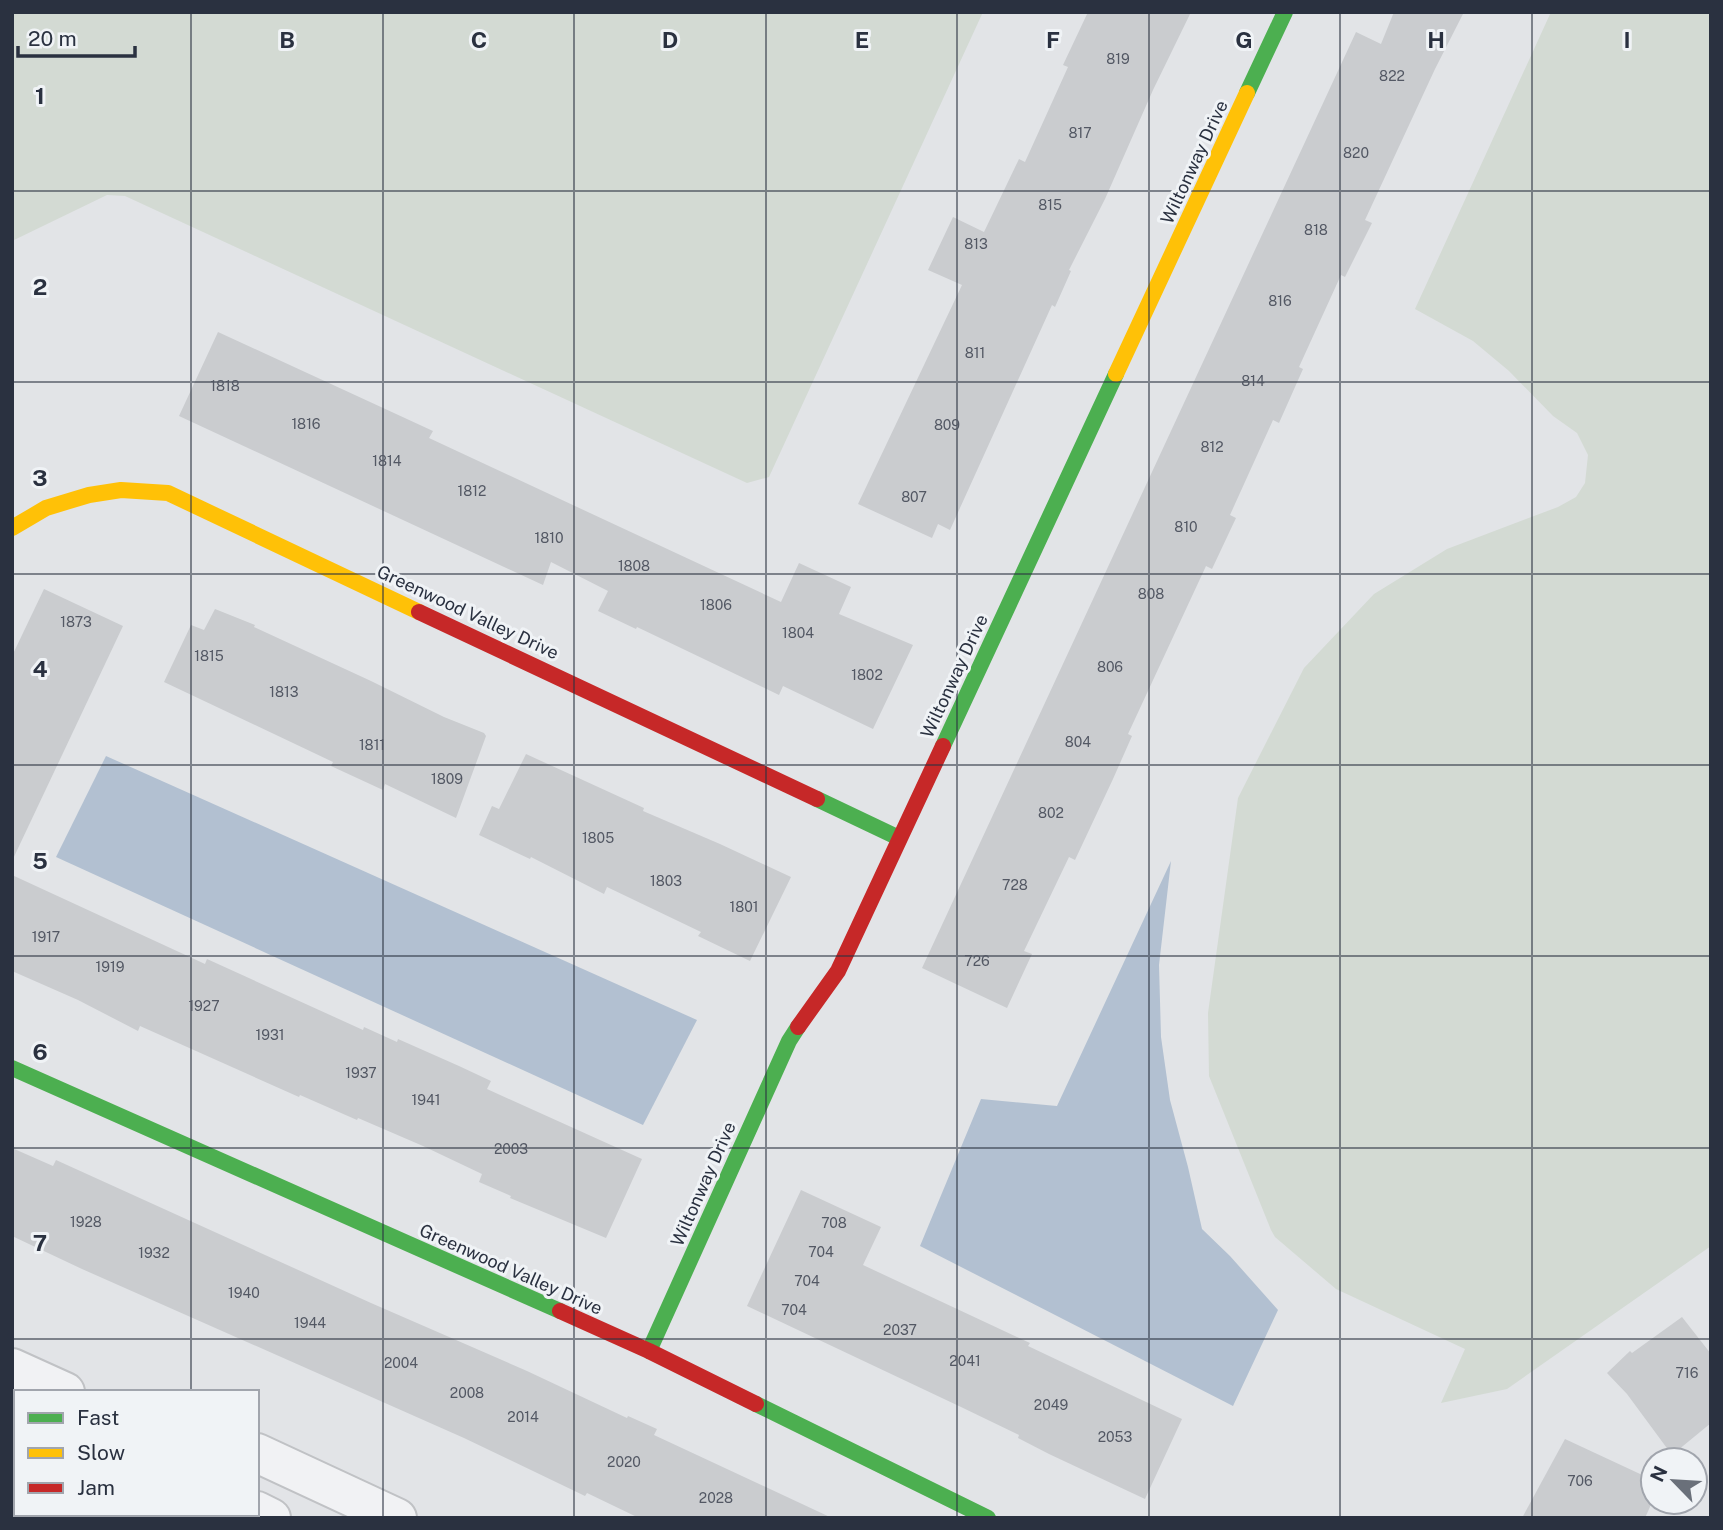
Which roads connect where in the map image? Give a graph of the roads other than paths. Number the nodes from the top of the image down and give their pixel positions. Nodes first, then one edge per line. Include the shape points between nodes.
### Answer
1 (1285, 12) edge
2 (12, 528) edge
3 (900, 838) junction
4 (12, 1068) edge
5 (649, 1351) junction
6 (12, 1368) edge
7 (61, 1390) edge
8 (259, 1453) edge
9 (397, 1518) edge
10 (988, 1518) edge

1 - 3 street, Wiltonway Drive
2 - 3 street, Greenwood Valley Drive via 61,503 114,489 168,493
3 - 5 street, Wiltonway Drive via 838,971 789,1041
4 - 5 street, Greenwood Valley Drive
5 - 10 street, Greenwood Valley Drive
6 - 7 street
8 - 9 street

